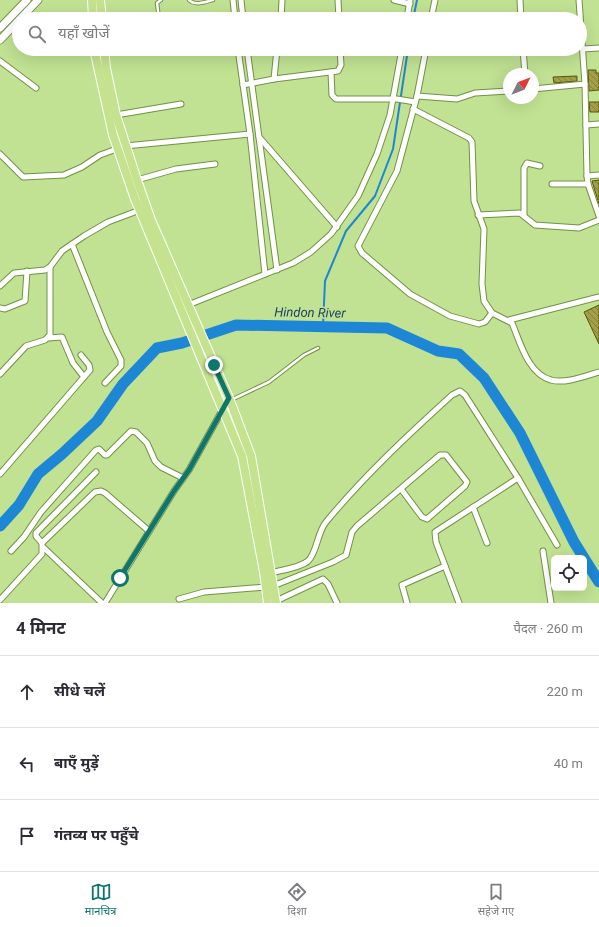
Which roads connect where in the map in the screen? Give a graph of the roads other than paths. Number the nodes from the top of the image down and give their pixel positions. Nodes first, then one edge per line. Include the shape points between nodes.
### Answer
1 (27, 0) edge
2 (38, 0) edge
3 (92, 0) edge
4 (100, 0) edge
5 (161, 0) edge
6 (188, 0) edge
7 (213, 0) edge
8 (233, 0) edge
9 (241, 0) edge
10 (282, 0) edge
11 (338, 0) edge
12 (394, 0) edge
13 (435, 0) edge
14 (520, 0) edge
15 (579, 0) edge
16 (410, 2) edge
17 (15, 12) edge
18 (27, 12) edge
19 (92, 12) edge
20 (101, 12) edge
21 (158, 12) edge
22 (234, 12) edge
23 (242, 12) edge
24 (281, 12) edge
25 (339, 12) edge
26 (409, 12) edge
27 (432, 12) edge
28 (521, 12) edge
29 (580, 12) edge
30 (12, 16) edge
31 (0, 28) edge
32 (12, 28) edge
33 (0, 40) edge
34 (599, 48) edge
35 (587, 49) edge
36 (96, 56) edge
37 (105, 56) edge
38 (240, 56) edge
39 (247, 56) edge
40 (276, 56) edge
41 (340, 56) edge
42 (401, 56) edge
43 (425, 56) edge
44 (524, 56) edge
45 (583, 56) edge
46 (0, 61) edge
47 (525, 68) edge
48 (331, 72) junction
49 (274, 79) junction
50 (248, 84) junction
51 (585, 84) junction
52 (36, 88) dead end
53 (539, 88) edge
54 (503, 91) edge
55 (417, 96) junction
56 (395, 99) junction
57 (413, 102) junction
58 (181, 104) dead end
59 (413, 109) junction
60 (116, 115) junction
61 (599, 124) edge
62 (586, 125) junction
63 (250, 134) junction
64 (259, 137) junction
65 (121, 147) junction
66 (0, 154) edge
67 (215, 164) dead end
68 (540, 166) dead end
69 (599, 175) edge
70 (587, 176) junction
71 (137, 180) junction
72 (552, 184) dead end
73 (588, 184) junction
74 (597, 206) edge
75 (140, 210) junction
76 (478, 215) junction
77 (524, 215) junction
78 (599, 216) edge
79 (599, 220) edge
80 (336, 227) junction
81 (153, 231) junction
82 (72, 244) junction
83 (50, 267) junction
84 (27, 271) junction
85 (271, 272) junction
86 (0, 286) edge
87 (599, 297) edge
88 (186, 307) junction
89 (0, 308) edge
90 (492, 313) junction
91 (509, 320) junction
92 (48, 338) junction
93 (318, 348) dead end
94 (81, 355) dead end
95 (211, 367) junction
96 (599, 372) edge
97 (0, 374) edge
98 (84, 377) junction
99 (105, 383) dead end
100 (230, 399) junction
101 (224, 408) junction
102 (234, 423) junction
103 (96, 472) dead end
104 (0, 474) edge
105 (183, 478) junction
106 (518, 478) junction
107 (401, 489) junction
108 (473, 507) junction
109 (149, 531) junction
110 (487, 543) dead end
111 (557, 545) dead end
112 (43, 546) junction
113 (11, 551) dead end
114 (542, 551) dead end
115 (445, 566) junction
116 (271, 573) junction
117 (270, 586) junction
118 (179, 599) dead end
119 (0, 600) edge
120 (273, 602) edge
121 (103, 603) edge
122 (337, 603) edge
123 (407, 603) edge
124 (459, 603) edge
125 (551, 603) edge

1 - 17 main road
2 - 18 main road
3 - 19 main road
4 - 20 main road
5 - 21 lane via 157,3
6 - 7 lane via 192,3
8 - 22 street
9 - 23 street
10 - 24 street
11 - 25 street
12 - 16 street
13 - 27 street
14 - 28 street
15 - 29 street
16 - 26 street
30 - 31 main road
32 - 33 main road
34 - 35 street
36 - 65 main road
37 - 60 main road
38 - 50 street
39 - 50 street
40 - 49 street
41 - 48 street via 340,69
42 - 56 street
43 - 55 street
44 - 47 street
45 - 51 street
46 - 52 street
48 - 49 street
48 - 56 street via 332,95 336,99
49 - 50 street
50 - 63 street
50 - 64 street
51 - 53 street
51 - 62 street
54 - 55 street via 475,93 458,99
55 - 57 street
56 - 57 street
56 - 80 street via 386,130 366,179 358,196
57 - 59 street
58 - 60 street
59 - 76 street via 469,138 472,142 474,201
59 - 90 street via 397,171 362,237 359,250 410,294 450,316 479,324
60 - 65 main road
61 - 62 street
62 - 70 street
63 - 65 street
63 - 85 street
64 - 80 street
64 - 85 street
65 - 66 street via 100,155 75,171 49,176 23,176
65 - 71 main road
65 - 75 main road
67 - 71 street via 176,169
68 - 77 street via 524,165
69 - 70 street
70 - 73 street
71 - 81 main road
72 - 73 street
73 - 74 street
74 - 78 street
75 - 81 main road
75 - 82 street via 108,222
76 - 77 street
76 - 90 street via 484,229 484,301
77 - 79 street via 531,224 547,226 579,228
80 - 85 street via 311,252
81 - 88 main road
82 - 83 street via 62,251
82 - 99 street via 107,332 121,360 121,366
83 - 84 street via 45,270
83 - 92 street
84 - 86 street via 14,273
84 - 89 street via 25,301
85 - 88 street
87 - 91 street
88 - 95 main road
90 - 91 street
91 - 96 street via 530,362 544,377 559,381
92 - 97 street via 26,346
92 - 98 street via 60,336 64,339
93 - 100 lane via 304,354 269,382
94 - 98 street via 90,367
95 - 100 main road
95 - 101 main road
98 - 104 street
100 - 101 street
100 - 102 main road
101 - 102 main road
101 - 105 street
102 - 116 main road via 251,456
102 - 117 main road
103 - 112 street via 36,533
105 - 109 street
105 - 113 street via 161,468 147,443 136,432 131,431 107,455 99,449 96,450 41,512 24,538
106 - 108 street
106 - 111 street
106 - 116 street via 465,395 460,391 456,392 389,453 347,498 322,529 308,562
107 - 107 street via 443,454 467,482 427,519 422,517
107 - 117 street via 354,529 349,549 342,558
108 - 110 street
108 - 115 street via 436,532 436,542
109 - 112 street via 105,493 98,490
109 - 121 street
112 - 119 street via 42,554
112 - 121 street
114 - 125 street
115 - 123 street via 402,585
115 - 124 street
116 - 117 main road
117 - 118 street via 204,592
117 - 120 main road
120 - 122 street via 323,579

